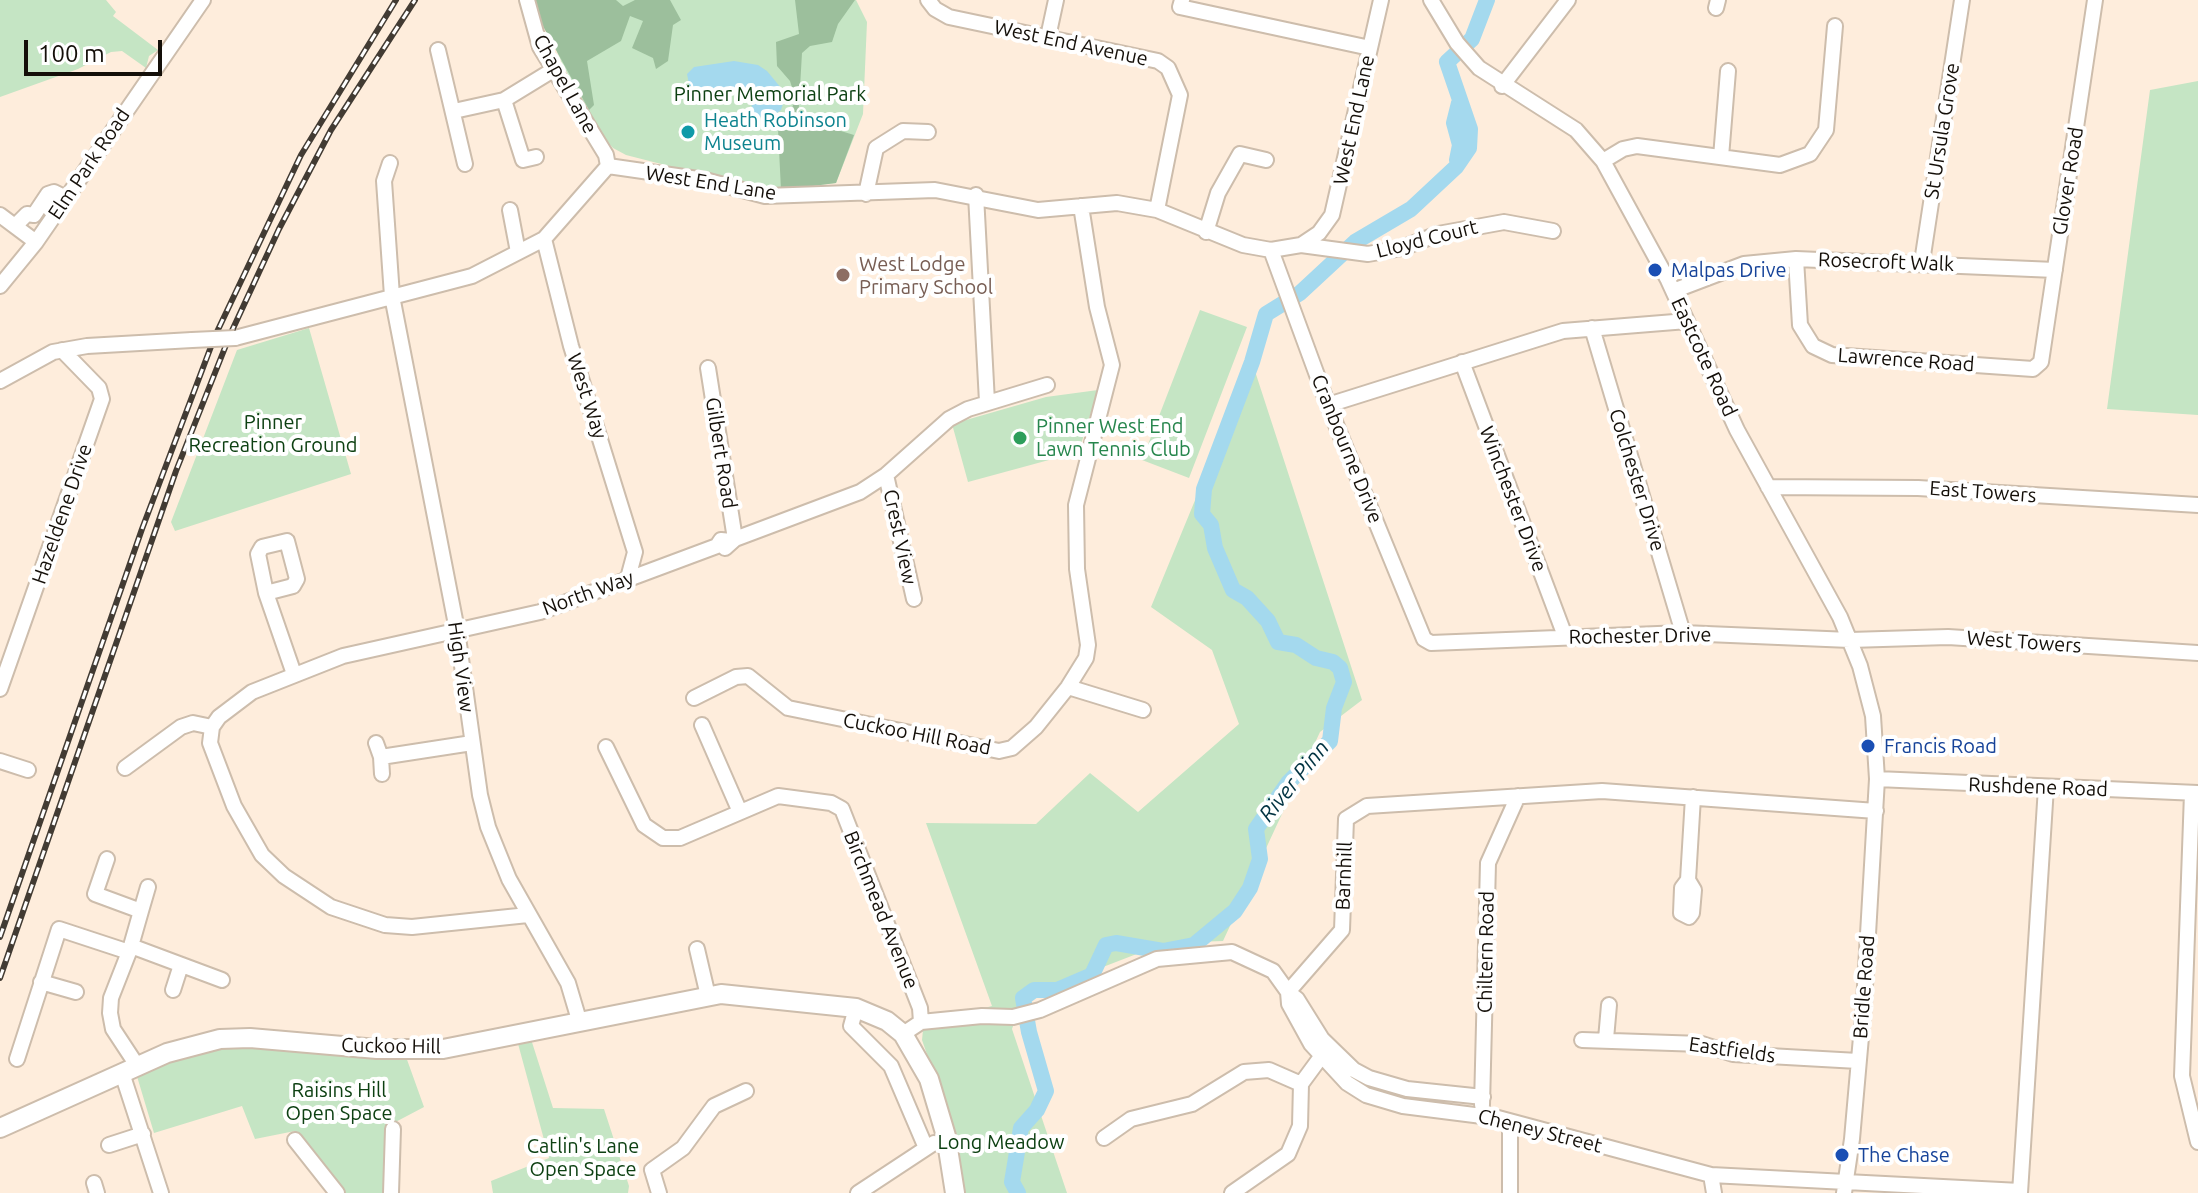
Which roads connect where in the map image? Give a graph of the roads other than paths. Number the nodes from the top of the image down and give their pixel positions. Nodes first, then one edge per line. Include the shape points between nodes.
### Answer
1 (203, 0) edge
2 (527, 0) edge
3 (928, 0) edge
4 (1056, 0) edge
5 (1182, 0) edge
6 (1431, 0) edge
7 (1568, 0) edge
8 (1962, 0) edge
9 (2095, 0) edge
10 (1377, 1) edge
11 (1835, 26) dead end
12 (1048, 37) junction
13 (1370, 48) junction
14 (438, 50) dead end
15 (553, 70) junction
16 (1728, 71) dead end
17 (1502, 86) junction
18 (504, 100) junction
19 (454, 111) junction
20 (918, 127) dead end
21 (536, 157) dead end
22 (1721, 157) junction
23 (1266, 160) dead end
24 (1603, 161) junction
25 (390, 163) dead end
26 (465, 164) dead end
27 (608, 166) junction
28 (866, 194) junction
29 (976, 195) junction
30 (66, 198) junction
31 (1081, 206) junction
32 (510, 210) dead end
33 (1157, 210) junction
34 (5, 222) edge
35 (1553, 231) dead end
36 (1206, 232) junction
37 (544, 239) junction
38 (36, 242) junction
39 (1301, 245) junction
40 (1271, 250) junction
41 (518, 252) junction
42 (1796, 259) junction
43 (1922, 262) junction
44 (2055, 270) junction
45 (0, 286) edge
46 (1673, 291) junction
47 (392, 296) junction
48 (1687, 321) junction
49 (1592, 328) junction
50 (62, 350) junction
51 (1462, 362) junction
52 (2041, 362) joint
53 (708, 368) dead end
54 (0, 381) edge
55 (1047, 385) dead end
56 (987, 402) junction
57 (1328, 405) junction
58 (886, 475) junction
59 (1768, 487) junction
60 (2198, 505) edge
61 (727, 542) junction
62 (635, 552) junction
63 (658, 568) junction
64 (628, 578) junction
65 (266, 593) dead end
66 (914, 599) dead end
67 (457, 630) junction
68 (1683, 633) junction
69 (1565, 636) junction
70 (1850, 640) junction
71 (1431, 643) joint
72 (2198, 653) edge
73 (294, 674) junction
74 (1068, 687) junction
75 (0, 689) edge
76 (694, 698) dead end
77 (1143, 710) dead end
78 (702, 725) dead end
79 (212, 727) junction
80 (472, 743) junction
81 (606, 747) dead end
82 (0, 761) edge
83 (125, 768) dead end
84 (28, 770) dead end
85 (382, 774) dead end
86 (1877, 779) junction
87 (2046, 787) junction
88 (2195, 793) edge
89 (1518, 796) junction
90 (1693, 797) junction
91 (1876, 811) junction
92 (740, 812) junction
93 (107, 859) dead end
94 (1688, 880) dead end
95 (148, 887) dead end
96 (141, 911) junction
97 (528, 915) junction
98 (130, 949) junction
99 (697, 949) dead end
100 (181, 965) junction
101 (222, 980) dead end
102 (41, 982) junction
103 (173, 990) dead end
104 (76, 992) dead end
105 (1288, 992) junction
106 (708, 996) junction
107 (1609, 1005) dead end
108 (856, 1008) junction
109 (579, 1020) junction
110 (921, 1022) junction
111 (903, 1034) junction
112 (1606, 1039) junction
113 (1582, 1040) dead end
114 (1325, 1050) junction
115 (17, 1059) dead end
116 (1858, 1061) junction
117 (130, 1070) junction
118 (1301, 1084) junction
119 (746, 1091) dead end
120 (1483, 1097) junction
121 (1481, 1114) junction
122 (1510, 1123) junction
123 (0, 1128) edge
124 (393, 1129) dead end
125 (143, 1134) junction
126 (946, 1136) junction
127 (1104, 1138) dead end
128 (295, 1140) dead end
129 (2198, 1142) edge
130 (109, 1145) dead end
131 (926, 1148) junction
132 (1711, 1175) junction
133 (1845, 1187) edge
134 (2020, 1192) edge
135 (161, 1193) edge
136 (337, 1193) edge
137 (391, 1193) edge
138 (659, 1193) edge
139 (858, 1193) edge
140 (955, 1193) edge
141 (1232, 1193) edge
142 (1510, 1193) edge
143 (1714, 1193) edge

1 - 30 street, Elm Park Road
2 - 15 street, Chapel Lane via 540,47
3 - 12 street, West End Avenue via 949,17
4 - 12 street
5 - 13 street via 1180,7
6 - 17 street, Eastcote Road via 1461,49
7 - 17 street
8 - 43 street, St Ursula Grove
9 - 44 street, Glover Road
10 - 13 street, West End Lane
11 - 22 street via 1826,130 1810,154 1780,165
12 - 33 street, West End Avenue via 1158,61 1176,79 1179,106
13 - 39 street, West End Lane via 1332,215
14 - 19 street
15 - 18 street
15 - 27 street, Chapel Lane
16 - 22 street
17 - 24 street, Eastcote Road via 1576,130
18 - 19 street
18 - 21 street via 523,160
19 - 26 street
20 - 28 street via 876,148
22 - 24 street via 1637,146
23 - 36 street via 1240,154 1218,193
24 - 46 street, Eastcote Road
25 - 47 street, High View via 384,181
27 - 28 street, West End Lane via 705,180 765,196
27 - 37 street
28 - 29 street, West End Lane via 935,190
29 - 31 street, West End Lane via 1038,210
29 - 56 street
30 - 34 street via 48,194 34,215
30 - 38 street, Elm Park Road
31 - 33 street, West End Lane via 1117,203
31 - 74 street, Cuckoo Hill Road via 1112,365 1076,505 1077,569 1088,645
32 - 41 street
33 - 36 street, West End Lane
34 - 38 street
35 - 39 street, Lloyd Court via 1504,222 1368,254
36 - 40 street, West End Lane
37 - 41 street
37 - 62 street, West Way
38 - 45 street, Elm Park Road
39 - 40 street, West End Lane
40 - 57 street, Cranbourne Drive
41 - 47 street via 472,276
42 - 43 street, Rosecroft Walk
42 - 46 street, Rosecroft Walk via 1744,264
42 - 52 street, Lawrence Road via 1800,325 1813,346 1832,355 2033,369
43 - 44 street, Rosecroft Walk
44 - 52 street, Glover Road
46 - 48 street, Eastcote Road
47 - 50 street, bridge via 235,338
47 - 67 street, High View
48 - 49 street
48 - 59 street, Eastcote Road
49 - 51 street via 1563,331
49 - 68 street, Colchester Drive
50 - 54 street
50 - 75 street, Hazeldene Drive via 99,388 102,399
51 - 57 street
51 - 69 street, Winchester Drive
53 - 61 street, Gilbert Road
55 - 56 street, North Way
56 - 58 street, North Way via 949,419
57 - 71 street, Cranbourne Drive via 1424,639
58 - 61 street, North Way via 848,498
58 - 66 street, Crest View
59 - 60 street, East Towers via 1918,488
59 - 70 street, Eastcote Road
61 - 63 street, North Way
62 - 63 street
62 - 64 street
63 - 64 street, North Way
64 - 67 street, North Way via 540,612
65 - 73 street
67 - 73 street, North Way via 343,656
67 - 80 street, High View
68 - 69 street, Rochester Drive
68 - 70 street, Rochester Drive
69 - 71 street, Rochester Drive
70 - 72 street, West Towers via 1948,637
70 - 86 street, Eastcote Road via 1873,716
73 - 79 street, North Way via 252,692
74 - 76 street, Cuckoo Hill Road via 1036,727 1012,748 999,751 788,708 748,676
74 - 77 street
78 - 92 street
79 - 83 street via 181,727
79 - 97 street via 210,743 234,806 262,855 309,894 385,925
80 - 85 street via 378,750
80 - 97 street, High View via 488,827
81 - 92 street, Birchmead Avenue via 644,825 663,838 680,838
82 - 84 street
86 - 87 street, Rushdene Road
86 - 91 street, Bridle Road
87 - 88 street, Rushdene Road
87 - 134 street
88 - 129 street via 2182,1076
89 - 90 street via 1602,791
89 - 105 street, Barnhill via 1367,806 1346,819 1342,930
89 - 120 street, Chiltern Road via 1488,863
90 - 91 street
90 - 94 street
91 - 116 street, Bridle Road
92 - 110 street, Birchmead Avenue via 789,795 842,809
93 - 96 street via 95,894
95 - 96 street
96 - 98 street
97 - 109 street, High View via 568,983
98 - 100 street
98 - 102 street via 59,929
98 - 117 street via 110,1013
99 - 106 street
100 - 101 street
100 - 103 street
102 - 104 street
102 - 115 street
105 - 110 street, Cheney Street via 1273,971 1232,952 1157,959 1013,1017
105 - 114 street, Cheney Street
106 - 108 main road, Cuckoo Hill
106 - 109 main road, Cuckoo Hill
107 - 112 street
108 - 111 main road, Cuckoo Hill
108 - 131 street via 851,1026 891,1066
109 - 117 main road, Cuckoo Hill via 443,1049 220,1039
110 - 111 street, Cheney Street
111 - 126 main road via 929,1079
112 - 113 street, Eastfields
112 - 116 street, Eastfields
114 - 118 street
114 - 120 street, Cheney Street via 1369,1078 1407,1089
114 - 121 street, Cheney Street via 1347,1083 1366,1095 1403,1106
116 - 133 street, Bridle Road
117 - 123 main road, Cuckoo Hill
117 - 125 street
118 - 127 street via 1253,1069 1192,1104 1131,1119
118 - 141 street via 1300,1126 1288,1154
119 - 138 street via 714,1106 683,1148 652,1170
120 - 121 street, Chiltern Road
121 - 122 street, Cheney Street
122 - 132 street, Cheney Street
122 - 142 street
124 - 137 street
125 - 130 street
125 - 135 street
126 - 131 street
126 - 140 main road
128 - 136 street
131 - 139 street
132 - 133 street, Cheney Street
132 - 143 street
133 - 134 street

